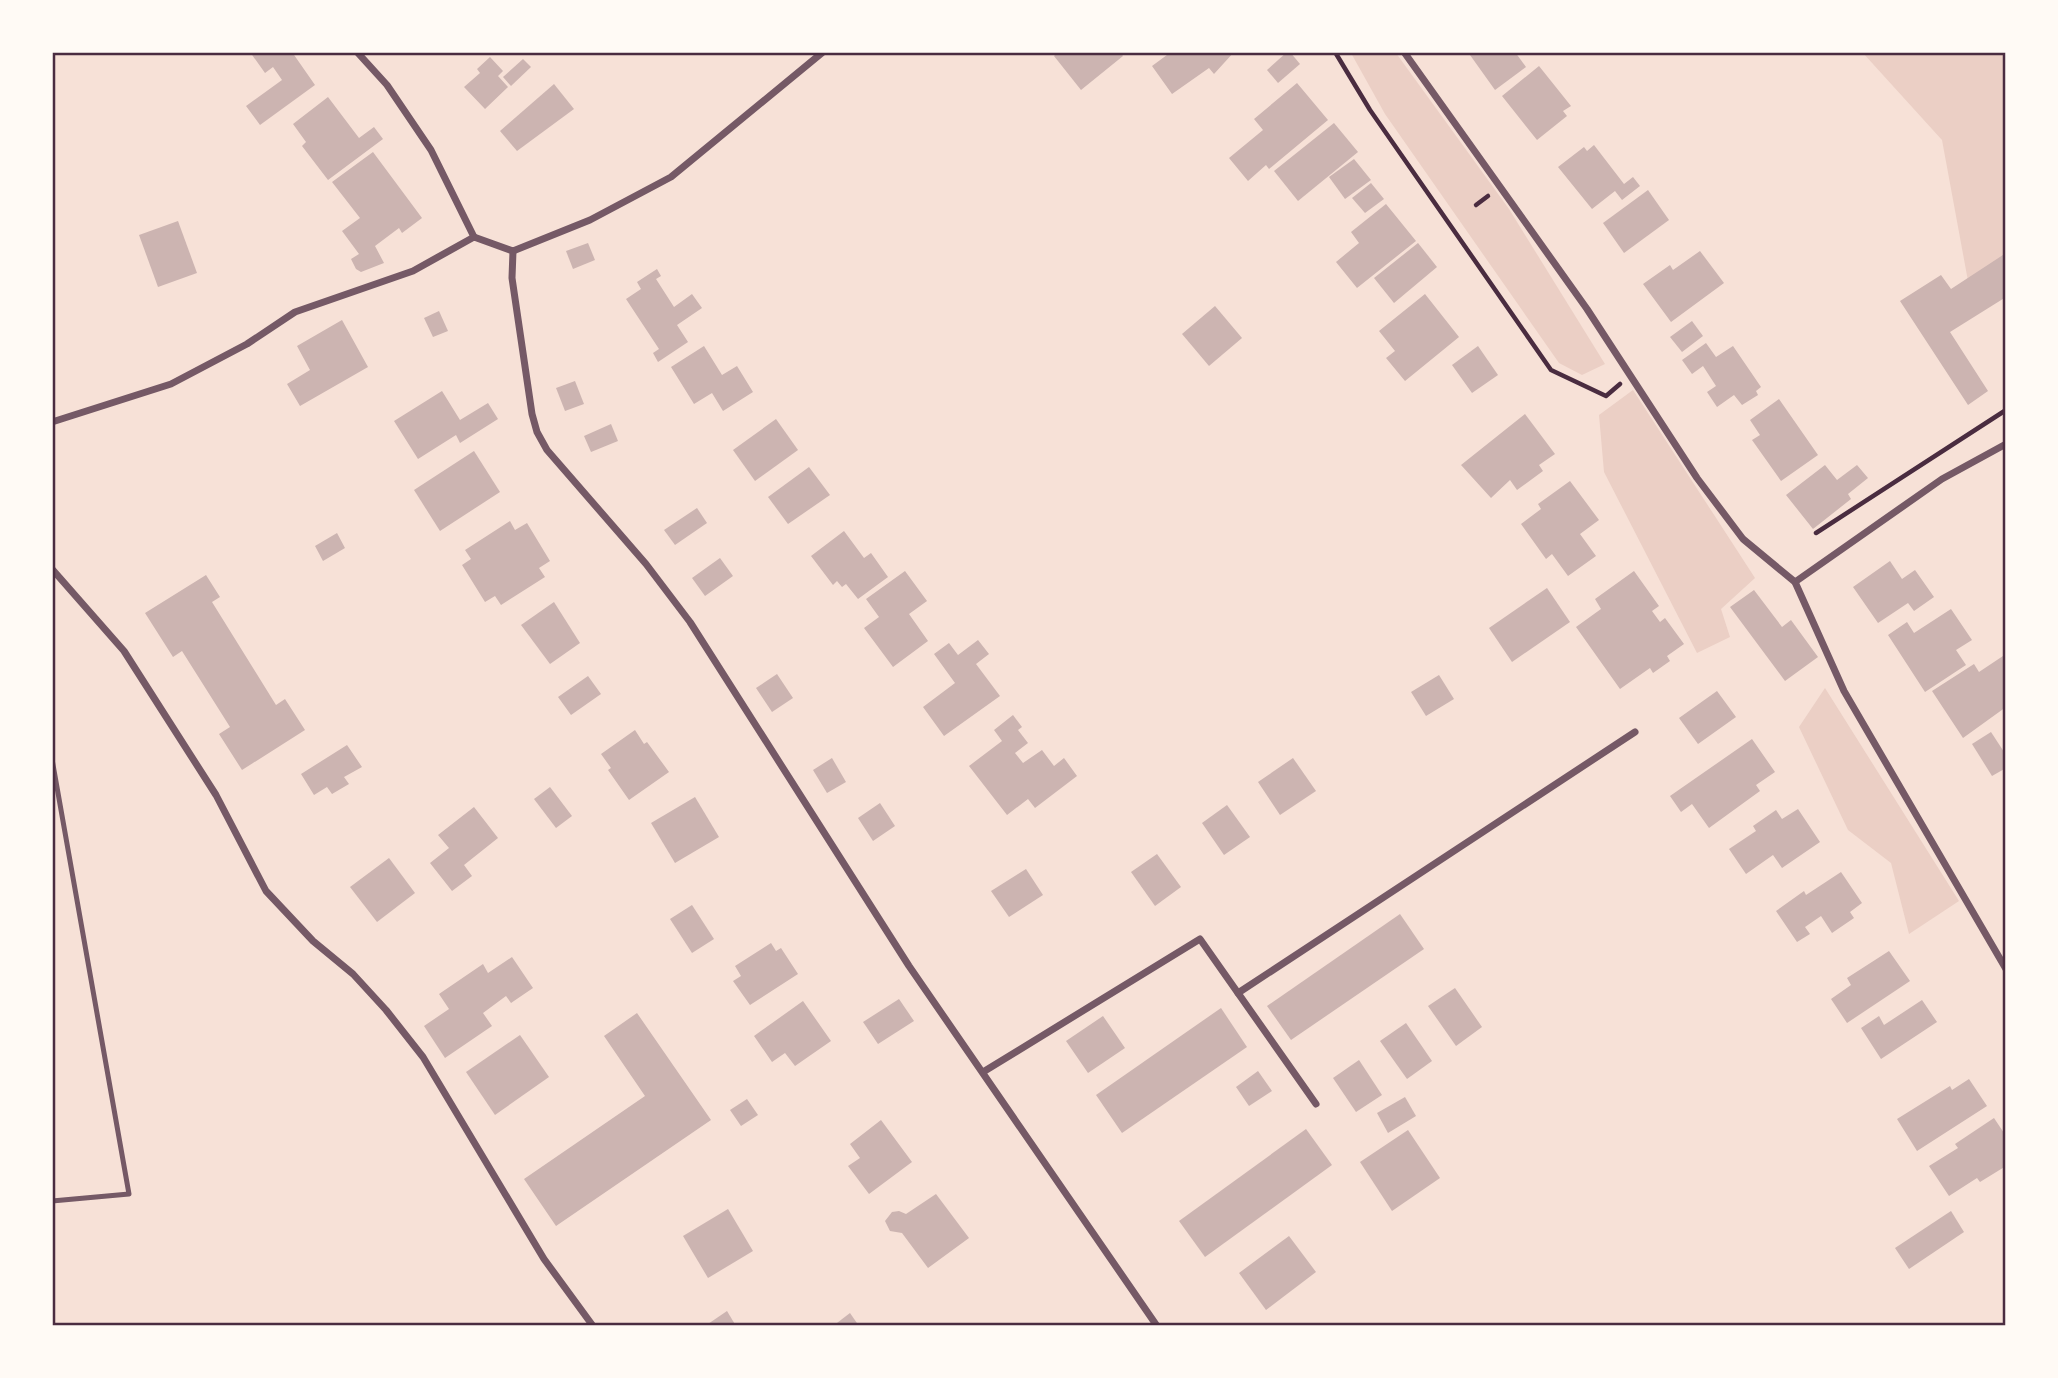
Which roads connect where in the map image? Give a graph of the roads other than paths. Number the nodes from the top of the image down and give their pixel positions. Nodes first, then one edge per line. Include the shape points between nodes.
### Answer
1 (357, 52) edge
2 (823, 52) edge
3 (1404, 52) edge
4 (474, 237) junction
5 (513, 251) junction
6 (52, 422) edge
7 (2006, 444) edge
8 (52, 569) edge
9 (1795, 582) junction
10 (1635, 732) dead end
11 (52, 759) edge
12 (2006, 969) edge
13 (1238, 993) junction
14 (983, 1072) junction
15 (1316, 1104) dead end
16 (52, 1201) edge
17 (593, 1325) edge
18 (1157, 1325) edge

1 - 4 street via 387,85 431,150
2 - 5 street via 671,177 590,220
3 - 9 street via 1631,375 1697,478 1743,539
4 - 5 street
4 - 6 street via 413,271 295,312 247,344 171,384
5 - 14 street via 512,278 537,432 547,450 690,622 909,966
7 - 9 street via 1942,479
8 - 17 street via 124,651 216,795 265,891 353,974 423,1057 544,1259
9 - 12 street via 1844,691
10 - 13 street
11 - 16 lane via 129,1194
13 - 14 street via 1200,939
13 - 15 street
14 - 18 street

